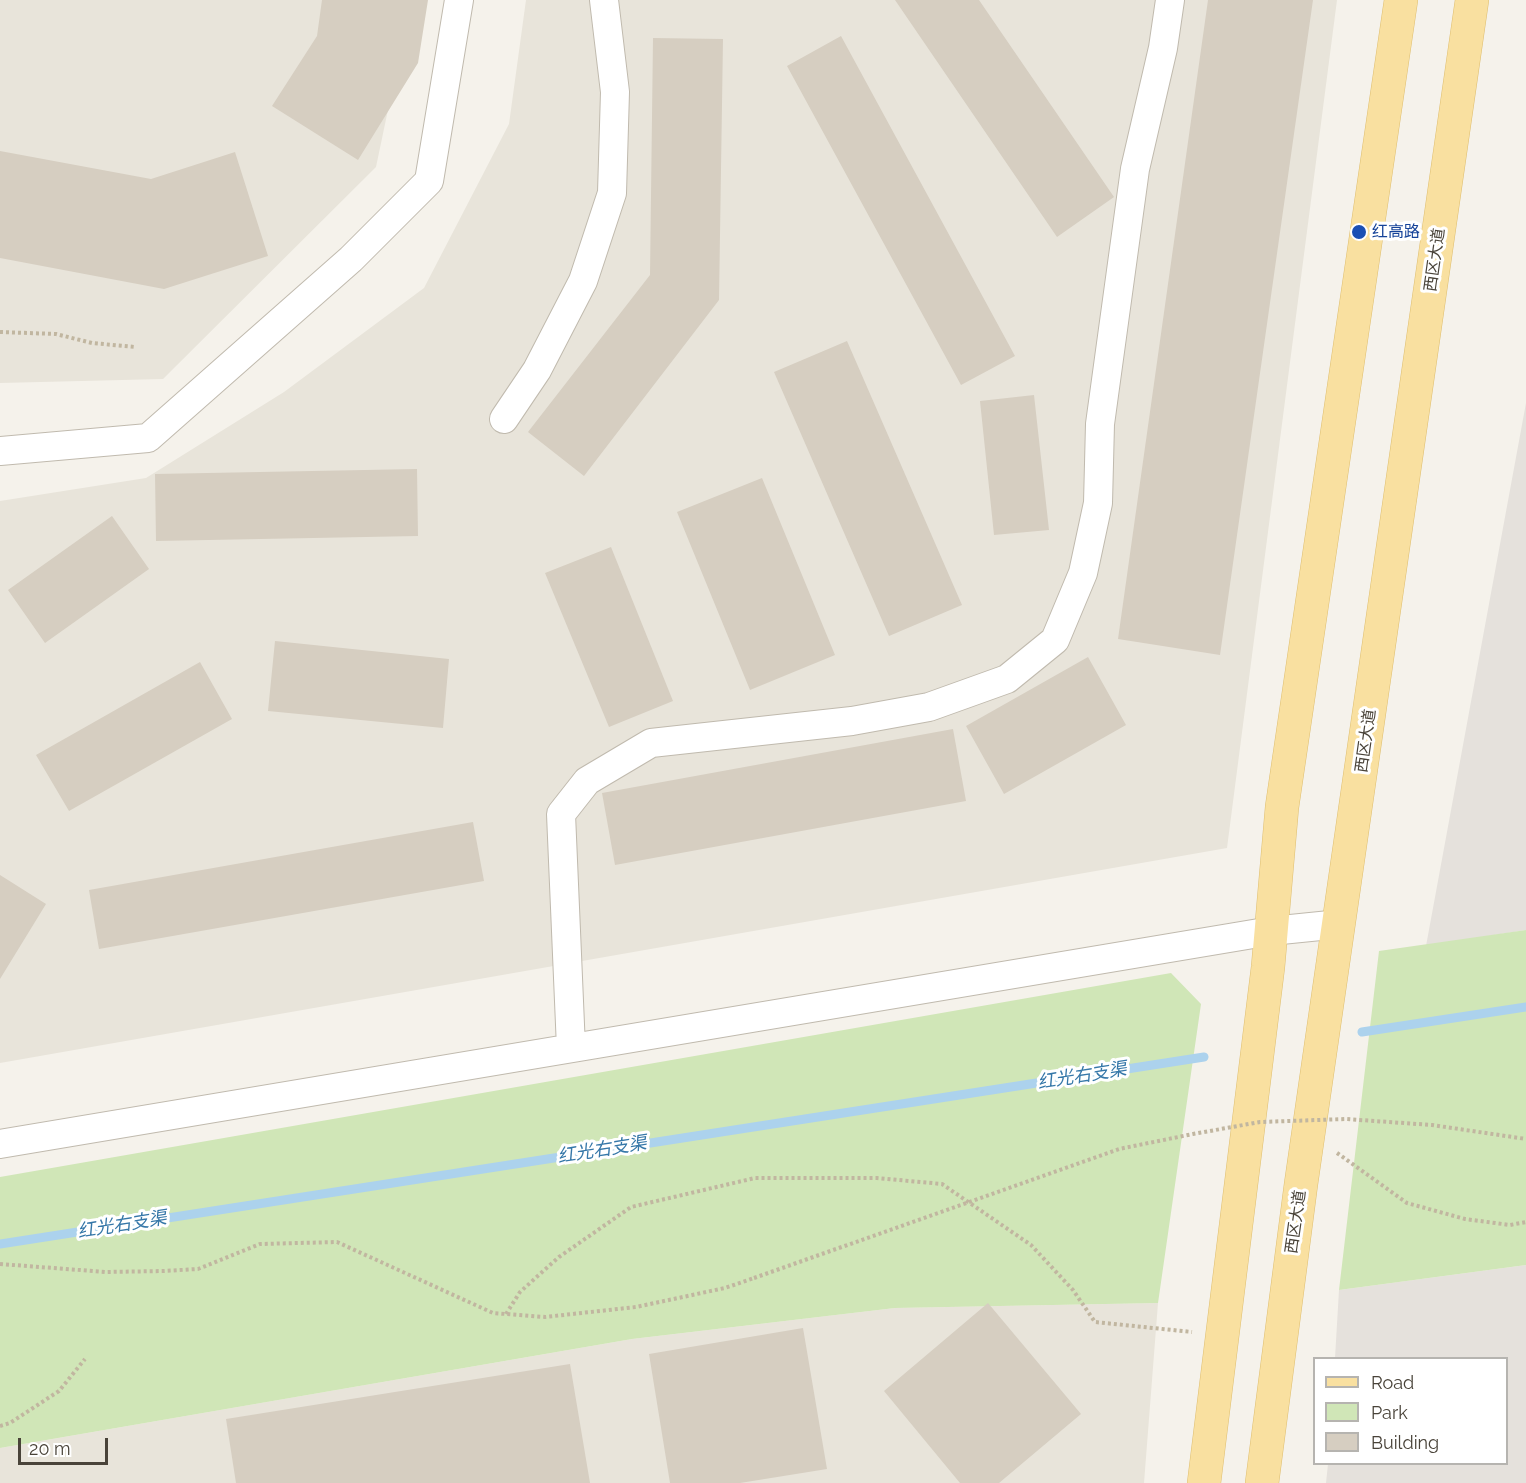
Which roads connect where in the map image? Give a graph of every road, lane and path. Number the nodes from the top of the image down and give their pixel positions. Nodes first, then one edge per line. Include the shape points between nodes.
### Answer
1 (459, 0) edge
2 (604, 0) edge
3 (1170, 0) edge
4 (1401, 0) edge
5 (1472, 0) edge
6 (0, 332) edge
7 (135, 347) dead end
8 (504, 419) dead end
9 (0, 451) edge
10 (1340, 924) junction
11 (1272, 931) junction
12 (571, 1048) junction
13 (1309, 1133) junction
14 (1526, 1139) edge
15 (0, 1144) edge
16 (1526, 1222) edge
17 (0, 1264) edge
18 (506, 1314) junction
19 (1222, 1336) junction
20 (85, 1359) dead end
21 (0, 1426) edge
22 (1204, 1483) edge
23 (1262, 1483) edge

1 - 9 street via 429,181 351,259 148,438
2 - 8 street via 615,92 612,193 584,281 537,370
3 - 12 street via 1135,169 1100,424 1098,503 1083,573 1055,640 1007,679 929,707 852,721 651,743 587,781 561,814
4 - 11 main road via 1282,807
5 - 10 main road, 西区大道
6 - 7 path via 56,334
10 - 11 street
10 - 13 main road, 西区大道
11 - 12 street
11 - 19 main road
12 - 15 street
13 - 16 path via 1407,1203 1465,1219 1510,1225
13 - 23 main road, 西区大道
14 - 18 path, bridge via 1432,1125 1346,1119 1260,1122 1119,1149 725,1288 636,1307 546,1317
17 - 18 path via 106,1272 198,1269 260,1244 337,1242 494,1313
18 - 19 path via 520,1292 559,1257 631,1207 755,1178 877,1178 942,1184 1031,1245 1073,1290 1095,1322
19 - 22 main road
20 - 21 path via 59,1391

